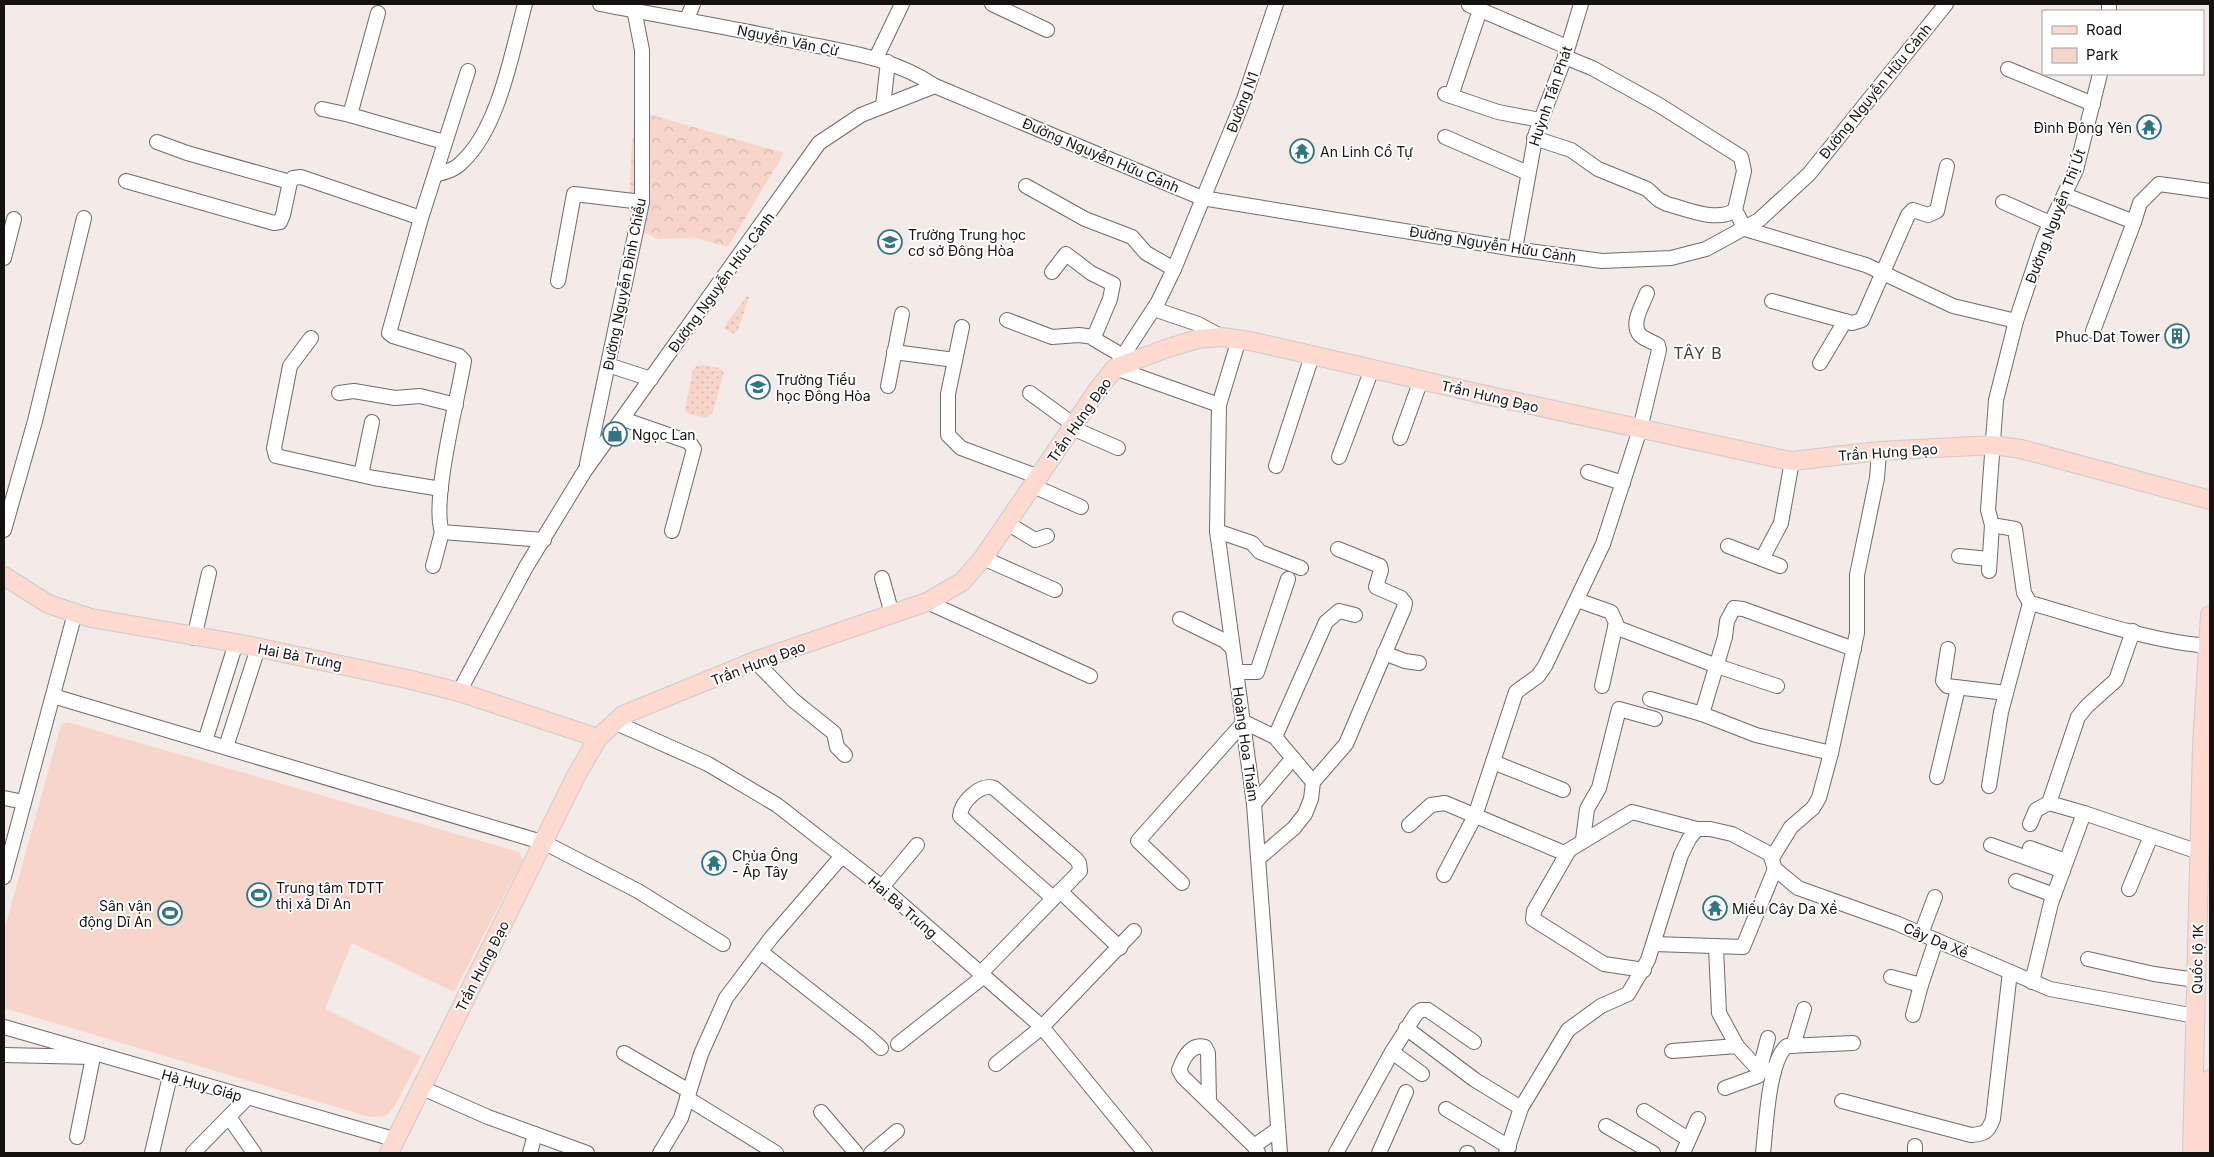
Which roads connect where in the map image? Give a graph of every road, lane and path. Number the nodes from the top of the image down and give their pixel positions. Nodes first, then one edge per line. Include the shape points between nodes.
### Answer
1 (525, 4) edge
2 (600, 4) edge
3 (693, 4) edge
4 (902, 4) edge
5 (992, 4) edge
6 (1276, 4) edge
7 (1580, 4) edge
8 (1946, 4) edge
9 (634, 7) edge
10 (378, 13) dead end
11 (687, 19) junction
12 (1047, 30) dead end
13 (1566, 52) junction
14 (882, 60) junction
15 (2008, 69) dead end
16 (468, 71) dead end
17 (2100, 75) edge
18 (935, 86) junction
19 (2093, 104) junction
20 (883, 106) junction
21 (322, 109) dead end
22 (350, 115) junction
23 (1540, 120) junction
24 (1445, 137) dead end
25 (1534, 138) junction
26 (157, 142) dead end
27 (444, 142) junction
28 (1946, 166) dead end
29 (1528, 173) junction
30 (435, 175) junction
31 (126, 181) dead end
32 (290, 182) junction
33 (1026, 186) dead end
34 (2210, 191) edge
35 (2066, 195) junction
36 (1202, 198) junction
37 (642, 202) junction
38 (2003, 202) dead end
39 (1735, 210) junction
40 (84, 218) dead end
41 (420, 218) junction
42 (14, 219) dead end
43 (2134, 222) junction
44 (2050, 223) junction
45 (1745, 229) junction
46 (1515, 249) junction
47 (4, 258) edge
48 (1174, 268) junction
49 (1052, 272) dead end
50 (1884, 272) junction
51 (558, 281) dead end
52 (1647, 293) dead end
53 (1772, 301) dead end
54 (1154, 309) junction
55 (902, 314) dead end
56 (1007, 320) dead end
57 (1845, 321) junction
58 (2016, 321) junction
59 (962, 327) dead end
60 (2093, 332) dead end
61 (1094, 337) junction
62 (311, 338) dead end
63 (1231, 338) junction
64 (894, 352) junction
65 (1312, 356) junction
66 (955, 360) junction
67 (1119, 362) junction
68 (1820, 364) dead end
69 (608, 365) junction
70 (1372, 370) junction
71 (651, 380) junction
72 (1420, 380) junction
73 (888, 386) dead end
74 (1030, 392) dead end
75 (339, 393) dead end
76 (456, 405) junction
77 (1219, 405) junction
78 (623, 419) junction
79 (372, 422) dead end
80 (1073, 427) junction
81 (1640, 429) junction
82 (1400, 438) dead end
83 (1993, 445) junction
84 (1118, 448) dead end
85 (1879, 451) junction
86 (1338, 457) dead end
87 (1792, 460) junction
88 (1276, 466) dead end
89 (584, 472) junction
90 (1588, 472) dead end
91 (362, 475) junction
92 (1036, 482) junction
93 (1623, 482) junction
94 (441, 489) junction
95 (2210, 500) edge
96 (1080, 507) dead end
97 (1007, 523) junction
98 (1992, 525) junction
99 (4, 530) edge
100 (672, 531) dead end
101 (1217, 531) junction
102 (442, 532) junction
103 (1047, 536) dead end
104 (544, 540) junction
105 (1728, 546) dead end
106 (1338, 549) dead end
107 (1959, 556) dead end
108 (983, 558) junction
109 (1762, 559) junction
110 (433, 566) dead end
111 (1780, 566) dead end
112 (1301, 568) dead end
113 (209, 573) dead end
114 (4, 576) edge
115 (882, 578) dead end
116 (1288, 579) dead end
117 (1055, 590) dead end
118 (1577, 600) junction
119 (927, 602) junction
120 (2030, 603) junction
121 (76, 613) junction
122 (892, 614) junction
123 (1355, 615) dead end
124 (2210, 616) edge
125 (1180, 619) dead end
126 (1615, 627) junction
127 (2133, 631) junction
128 (194, 638) junction
129 (236, 643) junction
130 (2208, 646) junction
131 (258, 648) junction
132 (1232, 648) junction
133 (1854, 649) junction
134 (1948, 649) dead end
135 (1384, 653) junction
136 (755, 661) junction
137 (1419, 663) dead end
138 (1717, 666) junction
139 (1236, 672) junction
140 (1090, 676) dead end
141 (1602, 686) dead end
142 (1777, 686) dead end
143 (1958, 688) junction
144 (459, 692) junction
145 (2006, 693) junction
146 (53, 696) junction
147 (1650, 699) dead end
148 (1702, 714) junction
149 (1655, 719) dead end
150 (614, 722) junction
151 (1244, 722) junction
152 (1274, 737) junction
153 (598, 738) junction
154 (205, 741) junction
155 (226, 747) junction
156 (1831, 752) junction
157 (845, 755) dead end
158 (1293, 758) junction
159 (1493, 762) junction
160 (1937, 777) dead end
161 (1313, 782) junction
162 (1989, 786) dead end
163 (1562, 790) dead end
164 (4, 798) edge
165 (24, 802) junction
166 (2049, 803) junction
167 (1254, 804) junction
168 (2084, 814) junction
169 (1475, 816) junction
170 (2030, 824) dead end
171 (1408, 825) dead end
172 (1697, 830) junction
173 (2151, 836) junction
174 (1583, 840) junction
175 (545, 843) junction
176 (917, 845) dead end
177 (1991, 845) dead end
178 (2030, 848) dead end
179 (1568, 852) junction
180 (2199, 852) junction
181 (842, 856) junction
182 (1260, 858) junction
183 (1773, 863) junction
184 (2064, 866) junction
185 (1444, 875) dead end
186 (4, 876) edge
187 (2016, 881) dead end
188 (1182, 883) dead end
189 (882, 887) junction
190 (2129, 889) dead end
191 (1057, 895) junction
192 (2054, 895) junction
193 (1935, 898) dead end
194 (1134, 931) dead end
195 (1921, 934) junction
196 (1936, 940) junction
197 (723, 944) dead end
198 (1654, 944) junction
199 (1120, 948) junction
200 (1716, 948) junction
201 (761, 952) junction
202 (2088, 959) dead end
203 (1644, 970) junction
204 (2010, 972) junction
205 (982, 975) junction
206 (1891, 977) dead end
207 (2196, 980) junction
208 (2032, 982) junction
209 (1921, 985) junction
210 (1804, 1009) dead end
211 (1913, 1015) dead end
212 (2196, 1016) junction
213 (4, 1027) edge
214 (1042, 1027) junction
215 (1406, 1028) junction
216 (1768, 1038) dead end
217 (1474, 1042) dead end
218 (1853, 1043) dead end
219 (898, 1044) dead end
220 (1737, 1046) junction
221 (1794, 1046) junction
222 (880, 1048) dead end
223 (1672, 1051) dead end
224 (1392, 1052) junction
225 (624, 1053) dead end
226 (4, 1055) edge
227 (98, 1056) junction
228 (996, 1064) dead end
229 (1768, 1071) junction
230 (1422, 1074) dead end
231 (170, 1076) junction
232 (2210, 1079) edge
233 (420, 1087) junction
234 (1724, 1088) dead end
235 (1406, 1092) dead end
236 (688, 1094) junction
237 (247, 1098) junction
238 (1209, 1101) dead end
239 (1842, 1101) dead end
240 (1446, 1108) dead end
241 (1521, 1108) junction
242 (1644, 1111) dead end
243 (821, 1112) dead end
244 (229, 1117) junction
245 (1698, 1119) dead end
246 (1606, 1126) dead end
247 (1278, 1129) junction
248 (897, 1131) dead end
249 (535, 1134) junction
250 (77, 1137) dead end
251 (1688, 1139) junction
252 (393, 1147) edge
253 (1256, 1150) edge
254 (1508, 1150) edge
255 (2205, 1152) edge
256 (152, 1153) edge
257 (194, 1153) edge
258 (254, 1153) edge
259 (530, 1153) edge
260 (587, 1153) edge
261 (660, 1153) edge
262 (776, 1153) edge
263 (856, 1153) edge
264 (871, 1153) edge
265 (1145, 1153) edge
266 (1280, 1153) edge
267 (1336, 1153) edge
268 (1379, 1153) edge
269 (1653, 1153) edge
270 (1683, 1153) edge
271 (1763, 1153) edge

1 - 30 street via 506,77 485,133 462,162 448,172
2 - 9 street, Nguyễn Văn Cừ
3 - 11 street
4 - 14 street
5 - 12 street
6 - 36 street, Đường N1 via 1250,84
7 - 13 street, Huỳnh Tấn Phát
8 - 45 street, Đường Nguyễn Hữu Cảnh via 1809,174
9 - 11 street, Nguyễn Văn Cừ
9 - 37 street, Đường Nguyễn Đình Chiểu via 642,50
10 - 22 street
11 - 14 street, Nguyễn Văn Cừ
13 - 23 street, Huỳnh Tấn Phát
13 - 23 street via 1475,7 1448,95 1498,112
13 - 39 street via 1742,157 1744,172
14 - 18 street, Nguyễn Văn Cừ
14 - 20 street
15 - 19 street
16 - 27 street
17 - 19 street, Đường Nguyễn Thị Út
18 - 20 street, Đường Nguyễn Hữu Cảnh
18 - 36 street, Đường Nguyễn Hữu Cảnh
19 - 35 street, Đường Nguyễn Thị Út via 2078,164
20 - 71 street, Đường Nguyễn Hữu Cảnh via 861,115 819,143
21 - 22 street
22 - 27 street
23 - 25 street, Huỳnh Tấn Phát
24 - 29 street
25 - 29 street, Huỳnh Tấn Phát
25 - 39 street via 1571,150 1598,169 1647,188 1667,204 1719,216
26 - 32 street
27 - 30 street
28 - 50 street via 1938,211 1928,215 1914,210 1908,214
29 - 46 street, Huỳnh Tấn Phát
30 - 41 street
31 - 32 street via 274,223 280,222 283,216
32 - 41 street via 301,178
33 - 48 street via 1085,219 1132,237 1146,253
34 - 43 street via 2159,184 2140,203
35 - 43 street
35 - 44 street, Đường Nguyễn Thị Út
36 - 46 street, Đường Nguyễn Hữu Cảnh
36 - 48 street, Đường N1
37 - 51 street via 574,194
37 - 69 street, Đường Nguyễn Đình Chiểu
38 - 44 street
39 - 45 street
40 - 99 street via 35,420
41 - 76 street via 389,333 458,356 464,361
42 - 47 street
43 - 60 street
44 - 58 street, Đường Nguyễn Thị Út
45 - 46 street, Đường Nguyễn Hữu Cảnh via 1706,249 1671,258 1602,261
45 - 50 street
48 - 54 street, Đường N1
49 - 61 street via 1066,254 1091,274 1113,284
50 - 57 street via 1862,320
50 - 58 street via 1953,306
52 - 81 street via 1636,322 1637,329 1640,335 1658,345 1659,350
53 - 57 street
54 - 63 street
54 - 67 street, Đường N1
55 - 64 street
56 - 61 street via 1052,337
57 - 68 street
58 - 83 street, Đường Nguyễn Thị Út via 1996,400
59 - 66 street
61 - 67 street
62 - 91 street via 288,371 274,452 283,458
63 - 65 main road, Trần Hưng Đạo
63 - 67 main road, Trần Hưng Đạo via 1198,339
63 - 77 street, Hoàng Hoa Thám
64 - 66 street
64 - 73 street
65 - 70 main road, Trần Hưng Đạo
65 - 88 street
66 - 92 street via 948,394 948,435 961,448
67 - 77 street
67 - 80 main road, Trần Hưng Đạo
69 - 71 street
69 - 89 street, Đường Nguyễn Đình Chiểu
70 - 72 main road, Trần Hưng Đạo
70 - 86 street
71 - 78 street, Đường Nguyễn Hữu Cảnh
72 - 81 main road, Trần Hưng Đạo
72 - 82 street
74 - 80 street
75 - 76 street via 354,391 395,398 420,396
76 - 94 street
77 - 101 street, Hoàng Hoa Thám
78 - 89 street, Đường Nguyễn Hữu Cảnh
78 - 100 street via 689,442 694,449
79 - 91 street
80 - 84 street
80 - 92 main road, Trần Hưng Đạo
81 - 87 main road, Trần Hưng Đạo
81 - 93 street
83 - 85 main road, Trần Hưng Đạo
83 - 95 main road, Trần Hưng Đạo via 2021,449
83 - 98 street, Đường Nguyễn Thị Út via 1988,510
85 - 87 main road, Trần Hưng Đạo
85 - 133 street via 1877,478 1857,575 1858,619
87 - 109 street via 1781,523
89 - 104 street, Đường Nguyễn Hữu Cảnh
90 - 93 street
91 - 94 street
92 - 96 street
92 - 97 main road, Trần Hưng Đạo
93 - 118 street via 1603,544
94 - 102 street
97 - 103 street via 1035,540
97 - 108 main road, Trần Hưng Đạo
98 - 107 street, Đường Nguyễn Thị Út via 1989,565
98 - 120 street via 2015,528 2024,593
101 - 112 street via 1252,543 1260,552
101 - 132 street, Hoàng Hoa Thám
102 - 104 street
102 - 110 street
104 - 144 street, Đường Nguyễn Hữu Cảnh via 526,567
105 - 109 street
106 - 135 street via 1380,566 1376,587 1404,600 1404,608
108 - 117 street
108 - 119 main road, Trần Hưng Đạo via 962,582
109 - 111 street
113 - 128 street
114 - 121 main road, Hai Bà Trưng via 48,604
115 - 122 street
116 - 139 street via 1257,672
118 - 126 street via 1612,612
118 - 159 street via 1538,676 1516,692
119 - 122 main road, Trần Hưng Đạo
119 - 140 street
120 - 127 street
120 - 145 street
121 - 128 main road, Hai Bà Trưng
121 - 146 street
122 - 136 main road, Trần Hưng Đạo
123 - 152 street via 1339,610 1330,617
124 - 130 main road, Quốc lộ 1K
125 - 132 street via 1225,641
126 - 138 street
126 - 141 street
127 - 130 street
127 - 166 street via 2116,680 2078,717
128 - 129 main road, Hai Bà Trưng
129 - 131 main road, Hai Bà Trưng
129 - 154 street
130 - 180 main road, Quốc lộ 1K
131 - 144 main road, Hai Bà Trưng
131 - 155 street
132 - 139 street, Hoàng Hoa Thám
133 - 138 street via 1734,608 1727,621
133 - 156 street
134 - 143 street via 1943,681 1947,686
135 - 137 street
135 - 161 street via 1346,744
136 - 150 main road, Trần Hưng Đạo
136 - 157 street via 793,700 834,733 837,747
138 - 142 street
138 - 148 street
139 - 151 street, Hoàng Hoa Thám
143 - 145 street
143 - 160 street
144 - 153 main road, Hai Bà Trưng
145 - 162 street
146 - 154 street
146 - 165 street
147 - 148 street
148 - 156 street via 1756,735
149 - 174 street via 1619,709 1599,788 1584,817
150 - 153 main road, Trần Hưng Đạo
150 - 181 street, Hai Bà Trưng via 708,764 777,805
151 - 152 street
151 - 167 street, Hoàng Hoa Thám
151 - 188 street via 1138,841
152 - 158 street
153 - 175 main road, Trần Hưng Đạo via 576,776
154 - 155 street
155 - 175 street
156 - 183 street via 1819,798 1791,828
158 - 161 street
158 - 167 street
159 - 163 street
159 - 169 street
161 - 182 street via 1305,814
164 - 165 street
165 - 186 street
166 - 168 street
166 - 170 street via 2036,810
167 - 182 street, Hoàng Hoa Thám
168 - 173 street
168 - 184 street
169 - 171 street via 1438,802
169 - 179 street via 1557,852
169 - 185 street
172 - 174 street, Cây Da Xề via 1632,812
172 - 183 street, Cây Da Xề via 1732,834 1758,847
172 - 198 street via 1681,855
173 - 180 street
173 - 190 street
174 - 179 street, Cây Da Xề
175 - 197 street via 638,891
175 - 233 main road, Trần Hưng Đạo
176 - 189 street
177 - 184 street
178 - 184 street
179 - 203 street via 1534,910 1533,919 1604,964
180 - 207 main road, Quốc lộ 1K
181 - 189 street, Hai Bà Trưng
181 - 201 street
182 - 247 street, Hoàng Hoa Thám
183 - 195 street, Cây Da Xề via 1798,888
183 - 200 street via 1745,945 1741,948
184 - 192 street
187 - 192 street
189 - 205 street, Hai Bà Trưng
191 - 191 street via 1080,871 1076,859 994,788 985,786 965,802 960,813 962,819
191 - 199 street
191 - 205 street
192 - 208 street
193 - 195 street
194 - 199 street
195 - 196 street, Cây Da Xề
196 - 204 street, Cây Da Xề
196 - 209 street
198 - 200 street
198 - 203 street
199 - 214 street
200 - 220 street via 1719,1013
201 - 222 street
201 - 236 street via 723,1004
202 - 207 street
203 - 241 street via 1628,994 1601,1006 1568,1030
204 - 208 street, Cây Da Xề
204 - 239 street via 1993,1119 1989,1130 1971,1135
205 - 214 street, Hai Bà Trưng
205 - 219 street
206 - 209 street
207 - 212 main road, Quốc lộ 1K
208 - 212 street, Cây Da Xề via 2050,989
209 - 211 street
210 - 221 street
212 - 255 main road, Quốc lộ 1K
213 - 227 street
214 - 228 street
214 - 265 street, Hai Bà Trưng
215 - 217 street via 1416,1014 1428,1010
215 - 224 street
215 - 241 street via 1474,1080
216 - 229 street
218 - 221 street
220 - 223 street
220 - 229 street via 1751,1063
221 - 229 street via 1781,1050
224 - 230 street
224 - 267 street
225 - 236 street
226 - 227 street, Hà Huy Giáp
227 - 231 street, Hà Huy Giáp
227 - 250 street
229 - 234 street
229 - 271 street
231 - 237 street, Hà Huy Giáp
231 - 256 street
232 - 255 main road, Quốc lộ 1K
233 - 249 street
233 - 252 main road, Trần Hưng Đạo
235 - 268 street
236 - 261 street via 681,1118
236 - 262 street
237 - 244 street
237 - 252 street, Hà Huy Giáp
238 - 253 street
240 - 254 street
241 - 254 street
242 - 251 street
243 - 263 street
244 - 257 street
244 - 258 street
245 - 251 street
246 - 269 street
247 - 253 street
247 - 266 street, Hoàng Hoa Thám
248 - 264 street
249 - 259 street
249 - 260 street
251 - 270 street

